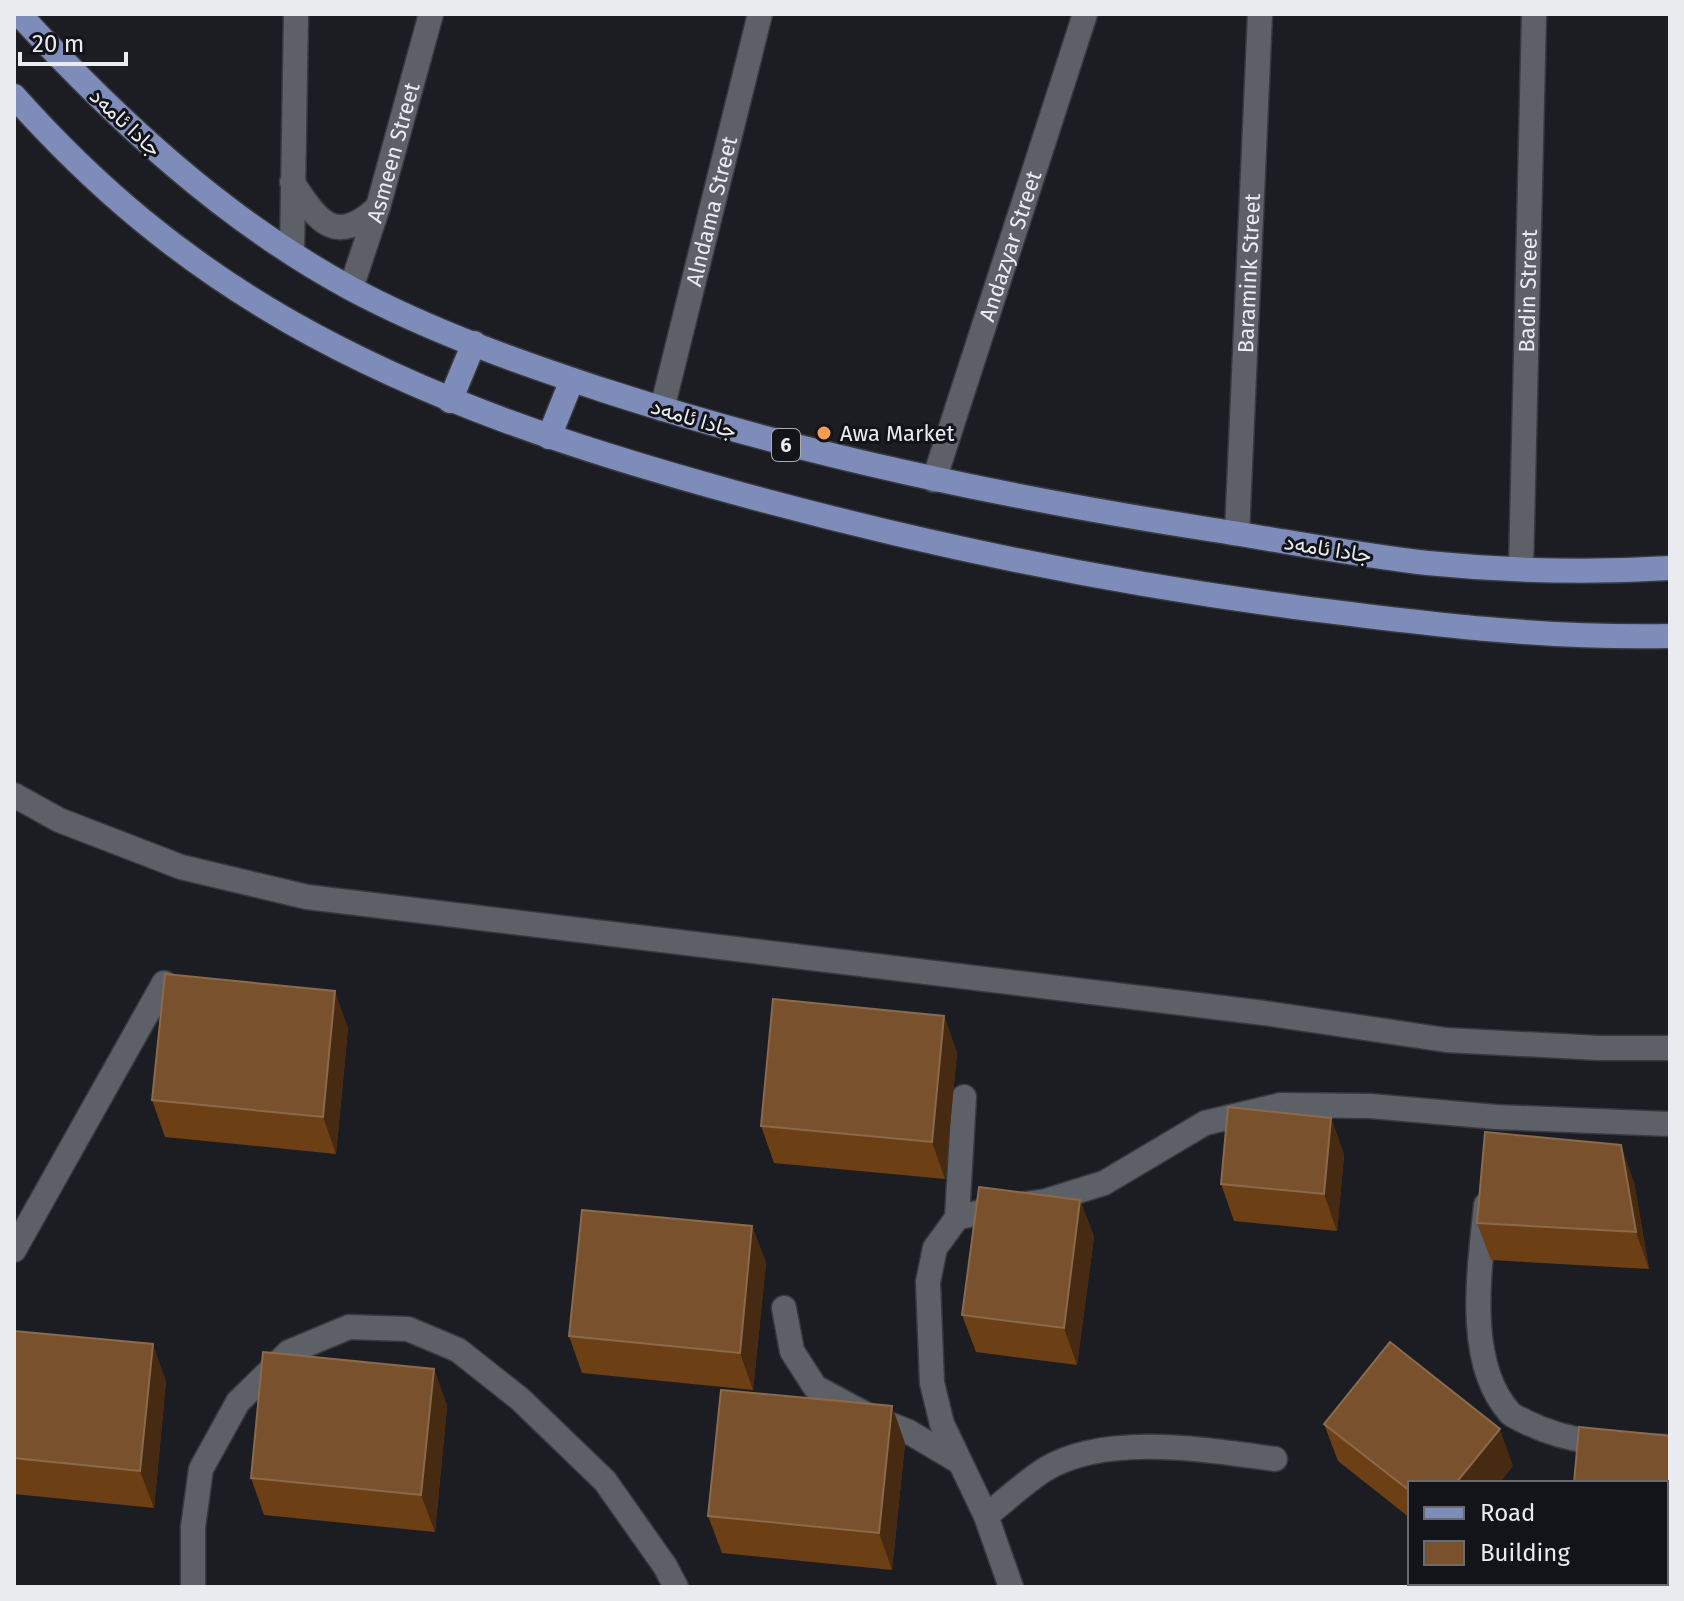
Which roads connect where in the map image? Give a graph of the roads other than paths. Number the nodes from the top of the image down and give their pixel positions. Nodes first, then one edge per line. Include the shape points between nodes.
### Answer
1 (296, 14) edge
2 (431, 14) edge
3 (760, 14) edge
4 (1085, 14) edge
5 (1260, 14) edge
6 (1534, 14) edge
7 (29, 19) edge
8 (14, 96) edge
9 (291, 182) junction
10 (378, 207) junction
11 (292, 253) junction
12 (351, 288) junction
13 (474, 343) junction
14 (572, 380) junction
15 (450, 401) junction
16 (662, 409) junction
17 (549, 437) junction
18 (934, 480) junction
19 (1237, 533) junction
20 (1670, 568) edge
21 (1521, 569) junction
22 (1670, 636) edge
23 (14, 795) edge
24 (164, 983) edge
25 (1670, 1048) edge
26 (964, 1097) dead end
27 (1496, 1117) junction
28 (1670, 1124) edge
29 (1492, 1146) edge
30 (1489, 1176) edge
31 (957, 1218) junction
32 (14, 1250) edge
33 (784, 1308) dead end
34 (1670, 1447) edge
35 (1275, 1459) dead end
36 (958, 1461) junction
37 (986, 1516) junction
38 (193, 1587) edge
39 (676, 1587) edge
40 (1011, 1587) edge

1 - 9 street
2 - 10 street, Asmeen Street
3 - 16 street, Alndama Street
4 - 18 street, Andazyar Street
5 - 19 street, Baramink Street
6 - 21 street, Badin Street
7 - 11 main road, جادا ئامەد / 6 via 76,75 158,152
8 - 15 main road via 112,197 190,259 290,322
9 - 10 street via 313,214 333,226 355,225
9 - 11 street
10 - 12 street, Asmeen Street
11 - 12 main road, جادا ئامەد / 6
12 - 13 main road, جادا ئامەد / 6
13 - 14 main road, جادا ئامەد / 6
13 - 15 main road
14 - 16 main road, جادا ئامەد / 6
14 - 17 main road
15 - 17 main road
16 - 18 main road, جادا ئامەد / 6
17 - 22 main road via 833,520 1172,591 1487,630
18 - 19 main road, جادا ئامەد / 6
19 - 21 main road, جادا ئامەد / 6 via 1428,563
20 - 21 main road, جادا ئامەد / 6
23 - 25 street via 59,820 181,867 307,897 1248,1011 1446,1040
24 - 32 street
26 - 31 street
27 - 28 street
27 - 29 street
27 - 31 street via 1281,1105 1205,1123 1104,1183 1046,1201
30 - 34 street via 1479,1280 1481,1337 1488,1376 1511,1414 1547,1432 1597,1444
31 - 36 street via 935,1248 928,1282 932,1383
33 - 36 street via 792,1351 815,1387
35 - 37 street via 1188,1447 1132,1446 1046,1469
36 - 37 street
37 - 40 street
38 - 39 street via 193,1527 201,1469 238,1402 289,1352 349,1327 408,1329 458,1350 520,1399 605,1481

